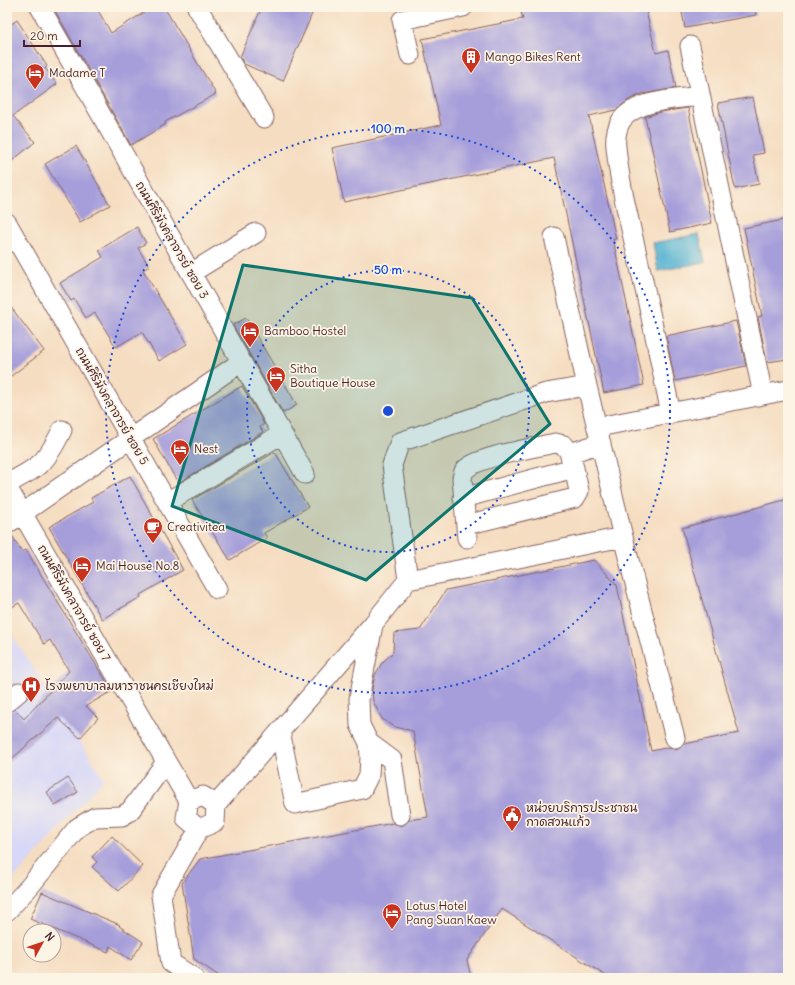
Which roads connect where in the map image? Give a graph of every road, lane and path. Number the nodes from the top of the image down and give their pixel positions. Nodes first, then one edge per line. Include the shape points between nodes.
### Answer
1 (40, 7) edge
2 (197, 7) edge
3 (463, 7) edge
4 (690, 46) dead end
5 (410, 54) dead end
6 (700, 96) junction
7 (264, 118) dead end
8 (7, 223) edge
9 (256, 233) dead end
10 (554, 238) dead end
11 (191, 273) junction
12 (241, 362) junction
13 (587, 386) junction
14 (788, 390) edge
15 (763, 395) junction
16 (671, 414) junction
17 (62, 430) dead end
18 (282, 434) junction
19 (599, 435) junction
20 (131, 438) junction
21 (572, 461) junction
22 (305, 474) dead end
23 (7, 486) edge
24 (463, 498) junction
25 (167, 502) junction
26 (15, 519) edge
27 (623, 537) junction
28 (408, 580) junction
29 (217, 589) dead end
30 (373, 624) junction
31 (280, 731) junction
32 (675, 738) dead end
33 (369, 744) junction
34 (166, 762) junction
35 (189, 801) junction
36 (216, 805) junction
37 (400, 815) dead end
38 (198, 829) junction
39 (7, 911) edge
40 (194, 978) edge

1 - 11 street, ถนนศิริมังคลาจารย์ ซอย 3
2 - 7 street
3 - 5 street via 402,20
4 - 6 street
6 - 15 street
6 - 16 street via 636,108 622,120 617,130 616,145 622,188
8 - 20 street, ถนนศิริมังคลาจารย์ ซอย 5
9 - 11 street
10 - 13 street
11 - 12 street, ถนนศิริมังคลาจารย์ ซอย 3
12 - 18 street, ถนนศิริมังคลาจารย์ ซอย 3
12 - 20 street
13 - 19 street
13 - 28 street via 546,393 400,442 392,465
14 - 15 street
15 - 16 street
16 - 19 street
17 - 23 street via 53,449 41,465
18 - 22 street, ถนนศิริมังคลาจารย์ ซอย 3
18 - 25 street
19 - 21 street
19 - 27 street
20 - 25 street, ถนนศิริมังคลาจารย์ ซอย 5
20 - 26 street
21 - 24 street
21 - 24 street via 567,448 555,443 487,459 464,470
21 - 24 street via 579,491 575,498 466,532
23 - 26 street, ถนนศิริมังคลาจารย์ ซอย 7
25 - 29 street, ถนนศิริมังคลาจารย์ ซอย 5
26 - 34 street, ถนนศิริมังคลาจารย์ ซอย 7
27 - 28 street
27 - 32 street
28 - 30 street
30 - 31 street
30 - 33 street via 359,706 360,725
31 - 33 street via 295,804 362,790 370,769
31 - 36 street
33 - 37 street via 392,760
34 - 35 street, ถนนศิริมังคลาจารย์ ซอย 7
34 - 39 street via 130,811 122,816 95,817 77,828
35 - 36 street via 203,796
35 - 38 street via 186,818
36 - 38 street via 215,822
38 - 40 street via 161,896 171,963

